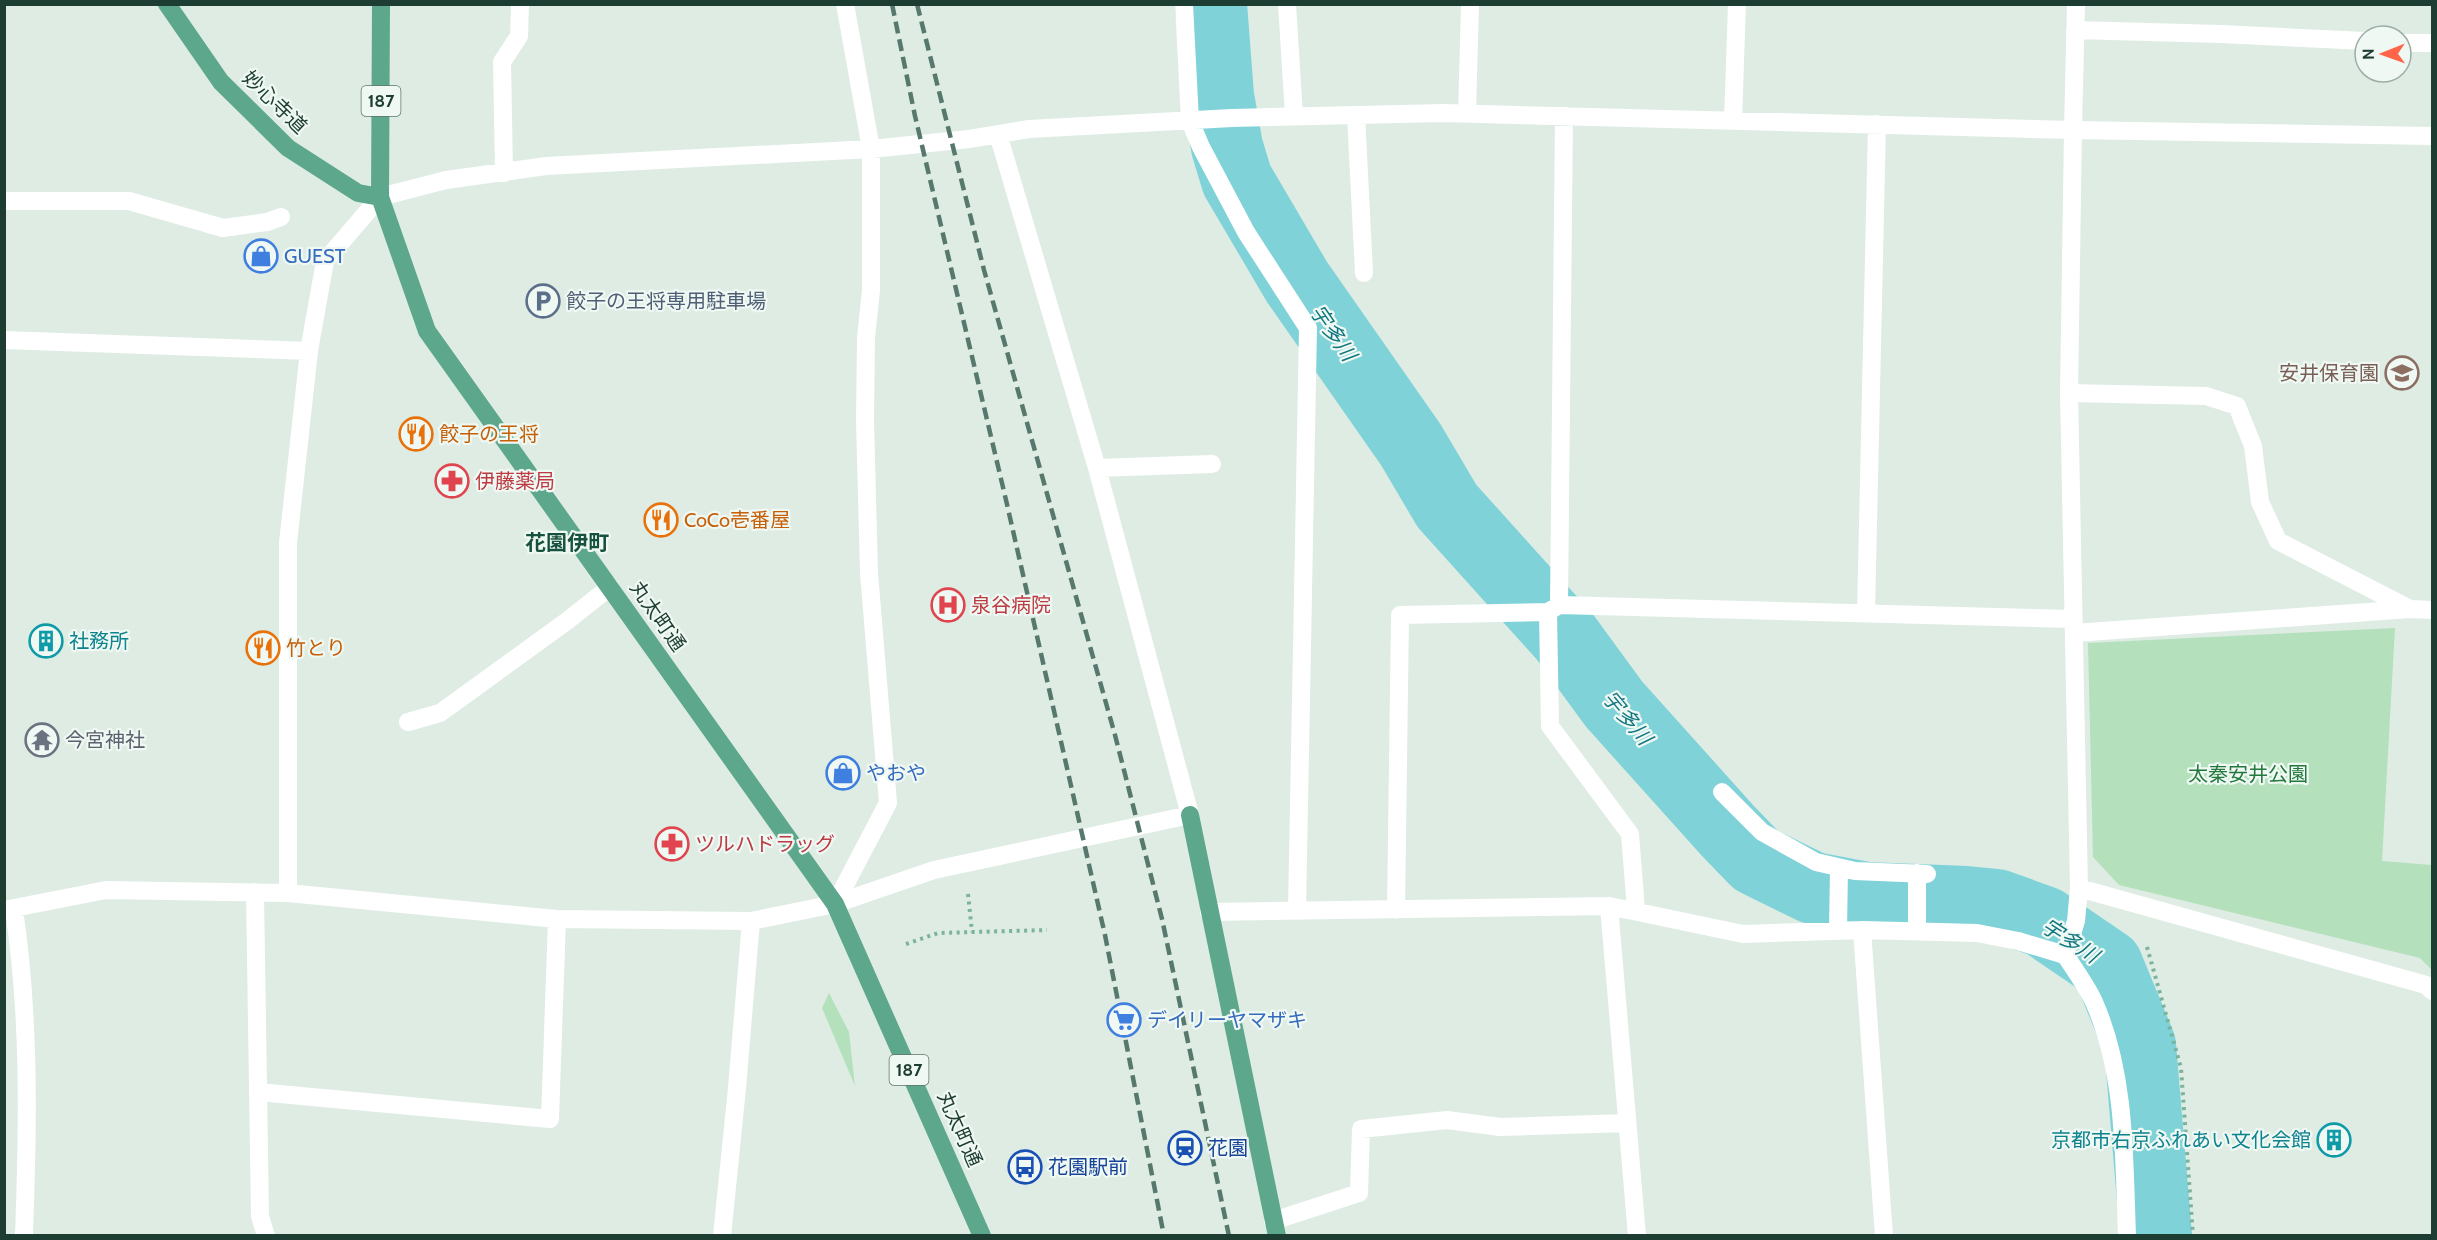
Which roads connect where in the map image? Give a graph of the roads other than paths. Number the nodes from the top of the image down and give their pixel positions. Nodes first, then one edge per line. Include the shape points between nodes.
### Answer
1 (166, 4) edge
2 (381, 4) edge
3 (520, 4) edge
4 (845, 4) edge
5 (1184, 4) edge
6 (1287, 4) edge
7 (1470, 4) edge
8 (1737, 4) edge
9 (2076, 4) edge
10 (2075, 30) junction
11 (2353, 40) edge
12 (2413, 42) edge
13 (2433, 43) edge
14 (1467, 113) junction
15 (1356, 115) junction
16 (1294, 116) junction
17 (1564, 116) junction
18 (1733, 120) junction
19 (1195, 121) junction
20 (1877, 124) junction
21 (2073, 130) junction
22 (998, 134) junction
23 (2433, 136) edge
24 (871, 148) junction
25 (504, 172) junction
26 (381, 197) junction
27 (4, 201) edge
28 (281, 217) dead end
29 (1365, 273) dead end
30 (4, 340) edge
31 (309, 351) junction
32 (2069, 393) junction
33 (1212, 464) dead end
34 (1097, 468) junction
35 (610, 587) junction
36 (1554, 608) junction
37 (2410, 609) junction
38 (2433, 610) edge
39 (1866, 613) junction
40 (2073, 626) junction
41 (408, 722) dead end
42 (1722, 792) dead end
43 (1190, 815) junction
44 (1839, 874) junction
45 (2079, 888) junction
46 (255, 892) junction
47 (288, 893) junction
48 (835, 904) junction
49 (1609, 906) junction
50 (9, 910) edge
51 (1396, 910) junction
52 (1636, 910) junction
53 (1298, 911) junction
54 (1209, 912) junction
55 (557, 919) junction
56 (751, 921) junction
57 (1917, 922) junction
58 (1862, 930) junction
59 (1838, 931) junction
60 (2065, 955) junction
61 (2433, 991) edge
62 (258, 1092) junction
63 (1627, 1123) junction
64 (1275, 1228) edge
65 (24, 1234) dead end
66 (266, 1236) edge
67 (722, 1236) edge
68 (982, 1236) edge
69 (1637, 1236) edge
70 (1884, 1236) edge
71 (2127, 1236) edge

1 - 26 main road, 妙心寺道 via 222,82 288,148 358,193
2 - 26 main road, 丸太町通 / 187
3 - 25 street via 519,36 502,62
4 - 24 street
5 - 19 street
6 - 16 street
7 - 14 street
8 - 18 street
9 - 10 street
10 - 11 street
10 - 21 street
12 - 13 street
14 - 15 street
14 - 17 street
15 - 16 street
15 - 29 street
16 - 19 street
17 - 18 street
17 - 36 street
18 - 20 street
19 - 22 street
19 - 53 street via 1201,147 1246,232 1308,328
20 - 21 street
20 - 39 street
21 - 23 street
21 - 32 street
22 - 24 street
22 - 34 street
24 - 25 street via 546,166
24 - 48 street via 865,443 869,573 888,803
25 - 26 street via 446,180
26 - 31 street via 326,261
26 - 35 main road, 丸太町通 / 187 via 427,331
27 - 28 street via 129,201 223,228
30 - 31 street
31 - 47 street via 288,543
32 - 37 street via 2206,396 2237,406 2253,447 2260,502 2278,541
32 - 40 street
33 - 34 street
34 - 43 street
35 - 41 street via 440,713
35 - 48 main road, 丸太町通 / 187
36 - 39 street
36 - 51 street via 1400,615
36 - 52 street via 1549,648 1550,726 1630,834
37 - 38 street
37 - 40 street
39 - 40 street
40 - 45 street
42 - 44 street via 1762,832
43 - 48 street via 934,870
43 - 54 main road
44 - 57 street via 1855,871 1920,878
44 - 59 street
45 - 60 street via 2076,921
45 - 61 street via 2426,985
46 - 47 street
46 - 50 street via 106,890
46 - 62 street
47 - 55 street
48 - 56 street
48 - 68 main road, 丸太町通 / 187
49 - 51 street
49 - 52 street
49 - 63 street
50 - 65 street via 19,940 26,1056
51 - 53 street
52 - 59 street via 1743,934
53 - 54 street
54 - 64 main road
55 - 56 street
55 - 62 street via 550,1119
56 - 67 street
57 - 58 street
57 - 60 street via 2018,941
58 - 59 street
58 - 70 street
60 - 71 street via 2093,1001 2110,1058 2122,1116
62 - 66 street via 260,1215
63 - 64 street via 1500,1127 1447,1119 1361,1129 1359,1193
63 - 69 street

